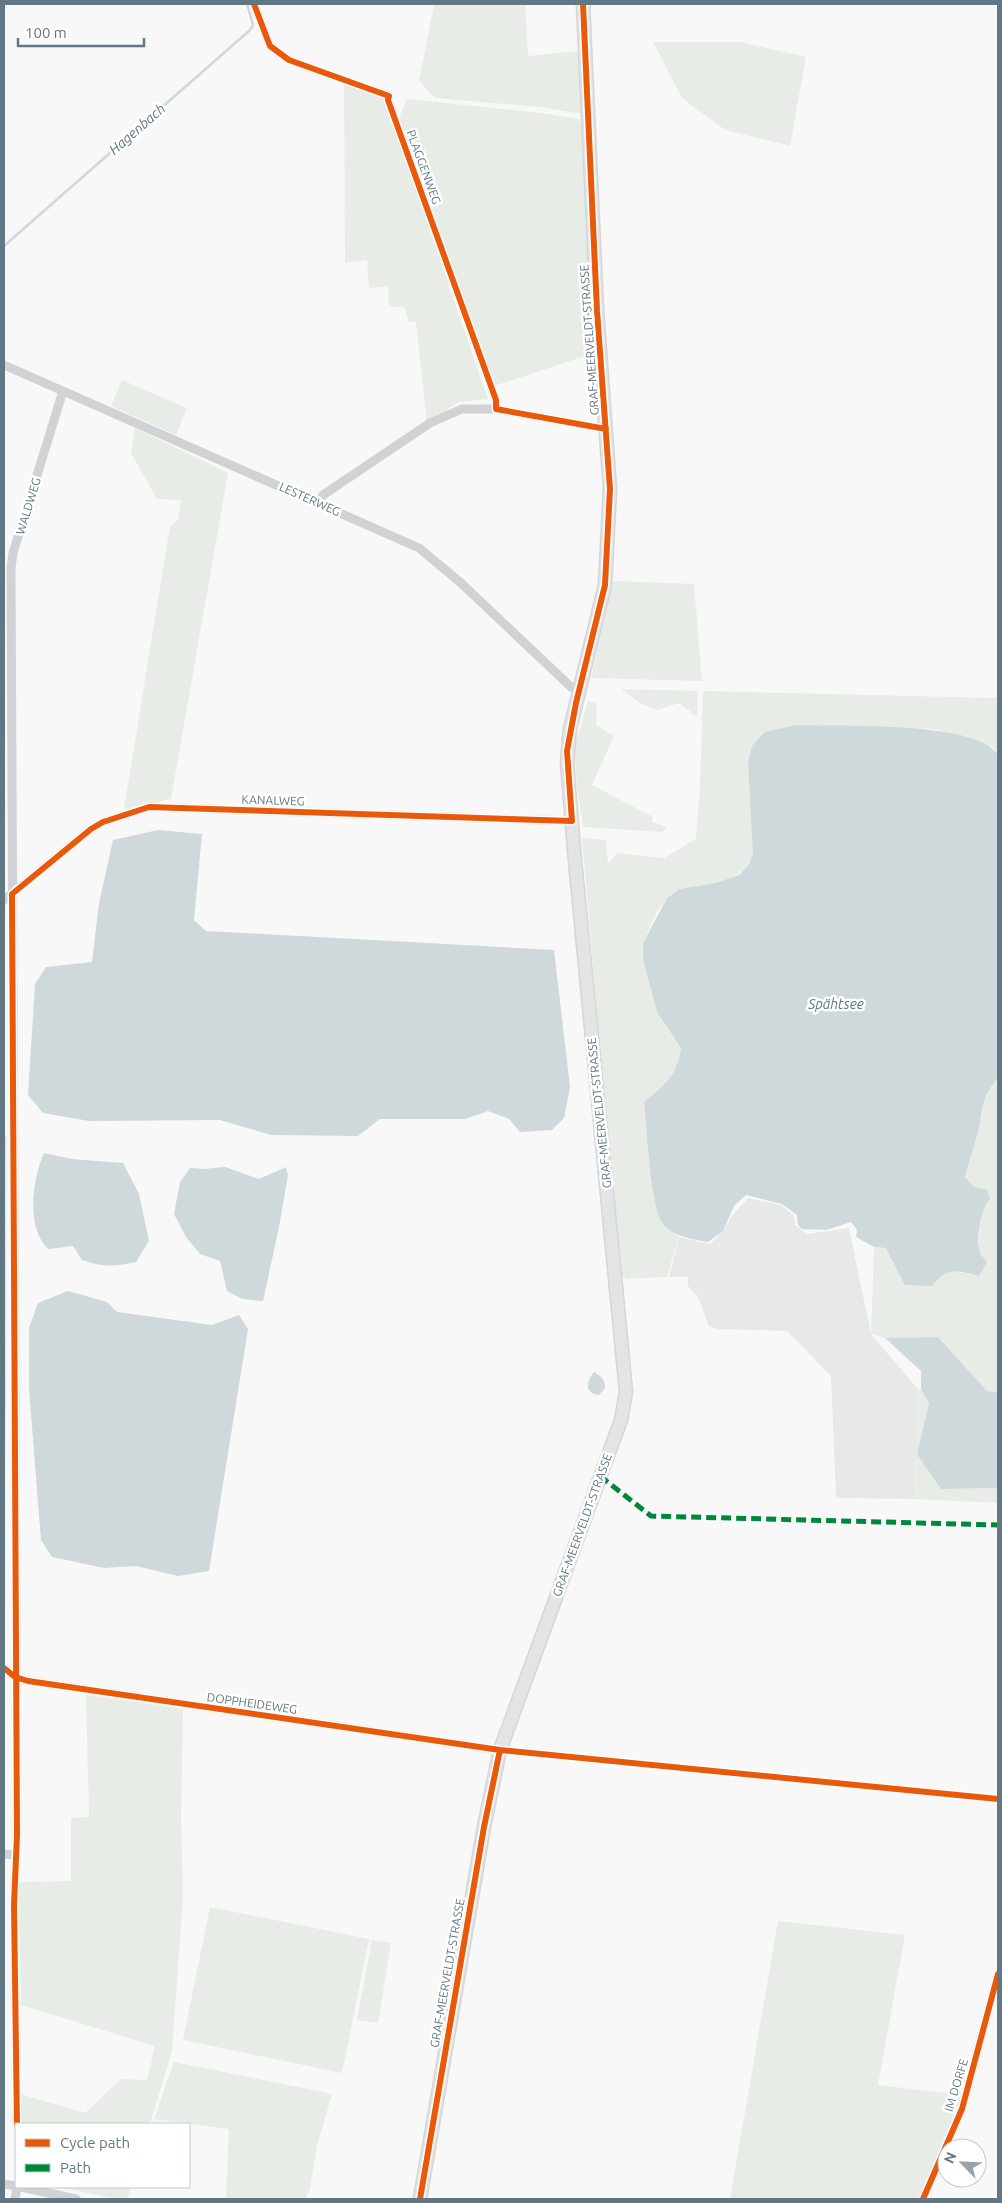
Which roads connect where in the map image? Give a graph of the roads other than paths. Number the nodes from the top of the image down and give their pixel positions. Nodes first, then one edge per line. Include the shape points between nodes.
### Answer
1 (254, 4) edge
2 (583, 4) edge
3 (4, 365) edge
4 (63, 391) junction
5 (496, 409) junction
6 (606, 429) junction
7 (319, 503) junction
8 (580, 690) junction
9 (572, 821) junction
10 (12, 894) junction
11 (4, 900) edge
12 (4, 1668) edge
13 (15, 1677) junction
14 (500, 1750) junction
15 (4, 1854) edge
16 (15, 1855) junction
17 (998, 1974) edge
18 (17, 2123) edge
19 (26, 2188) edge
20 (76, 2199) edge
21 (420, 2199) edge
22 (923, 2199) edge

1 - 5 street, PLAGGENWEG via 270,46 289,60 389,96 496,400
2 - 6 main road, GRAF-MEERVELDT-STRASSE via 597,311
3 - 4 street, LESTERWEG
4 - 7 street, LESTERWEG
4 - 10 street, WALDWEG via 11,568
5 - 6 street
5 - 7 street via 462,409 445,415 323,495
6 - 8 main road, GRAF-MEERVELDT-STRASSE via 610,489 608,560
7 - 8 street, LESTERWEG via 419,548 461,583 571,687
8 - 9 main road, GRAF-MEERVELDT-STRASSE via 567,750
9 - 10 street, KANALWEG via 149,807 91,829
9 - 14 main road, GRAF-MEERVELDT-STRASSE via 626,1392 621,1420
10 - 11 street, KANALWEG
10 - 13 street, WALDWEG
12 - 13 street, DOPPHEIDEWEG
13 - 14 street, DOPPHEIDEWEG via 28,1682
13 - 16 street, WALDWEG
14 - 21 main road, GRAF-MEERVELDT-STRASSE
15 - 16 street
16 - 18 street, WALDWEG
17 - 22 street, IM DORFE via 962,2109
19 - 20 street

